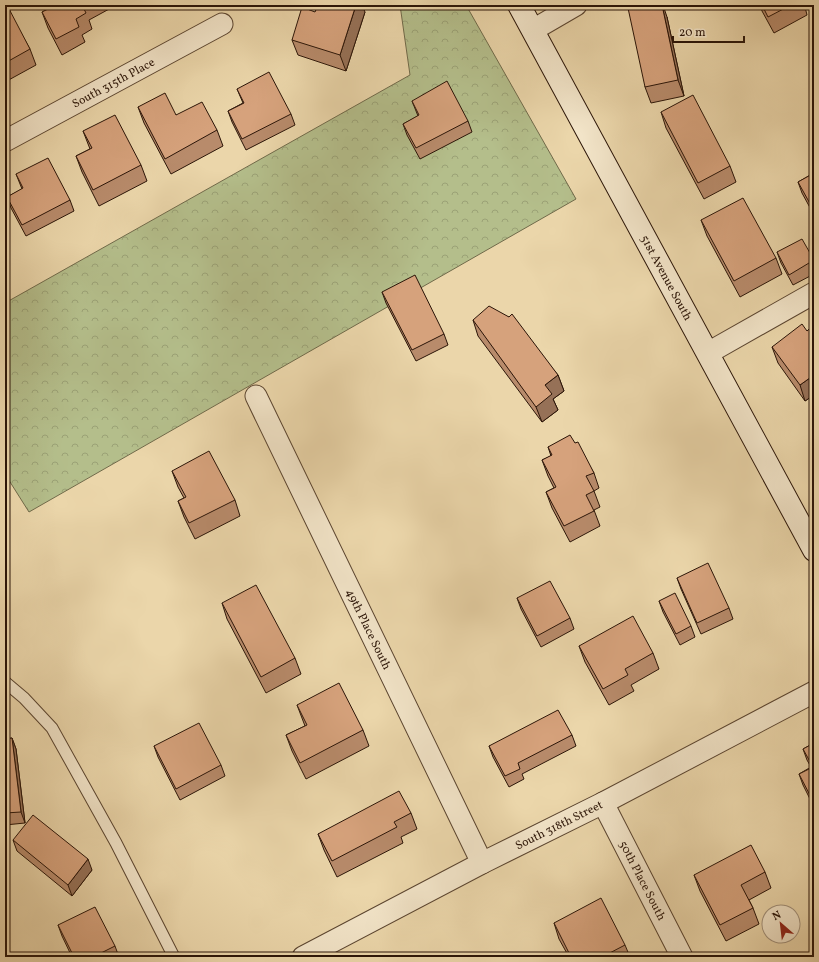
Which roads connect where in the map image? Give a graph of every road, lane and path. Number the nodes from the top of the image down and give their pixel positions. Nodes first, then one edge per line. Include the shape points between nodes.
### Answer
1 (519, 5) edge
2 (576, 5) edge
3 (222, 24) dead end
4 (533, 30) junction
5 (5, 140) edge
6 (814, 293) edge
7 (708, 353) junction
8 (256, 396) dead end
9 (814, 550) edge
10 (5, 682) edge
11 (814, 692) edge
12 (603, 803) junction
13 (482, 863) junction
14 (174, 957) edge
15 (302, 957) edge
16 (682, 957) edge

1 - 4 main road, 51st Avenue South
2 - 4 street
3 - 5 street, South 315th Place
4 - 7 main road, 51st Avenue South
6 - 7 street
7 - 9 main road, 51st Avenue South
8 - 13 street, 49th Place South
10 - 14 lane via 52,728 116,843
11 - 12 street, South 318th Street
12 - 13 street, South 318th Street
12 - 16 street, 50th Place South
13 - 15 street, South 318th Street

